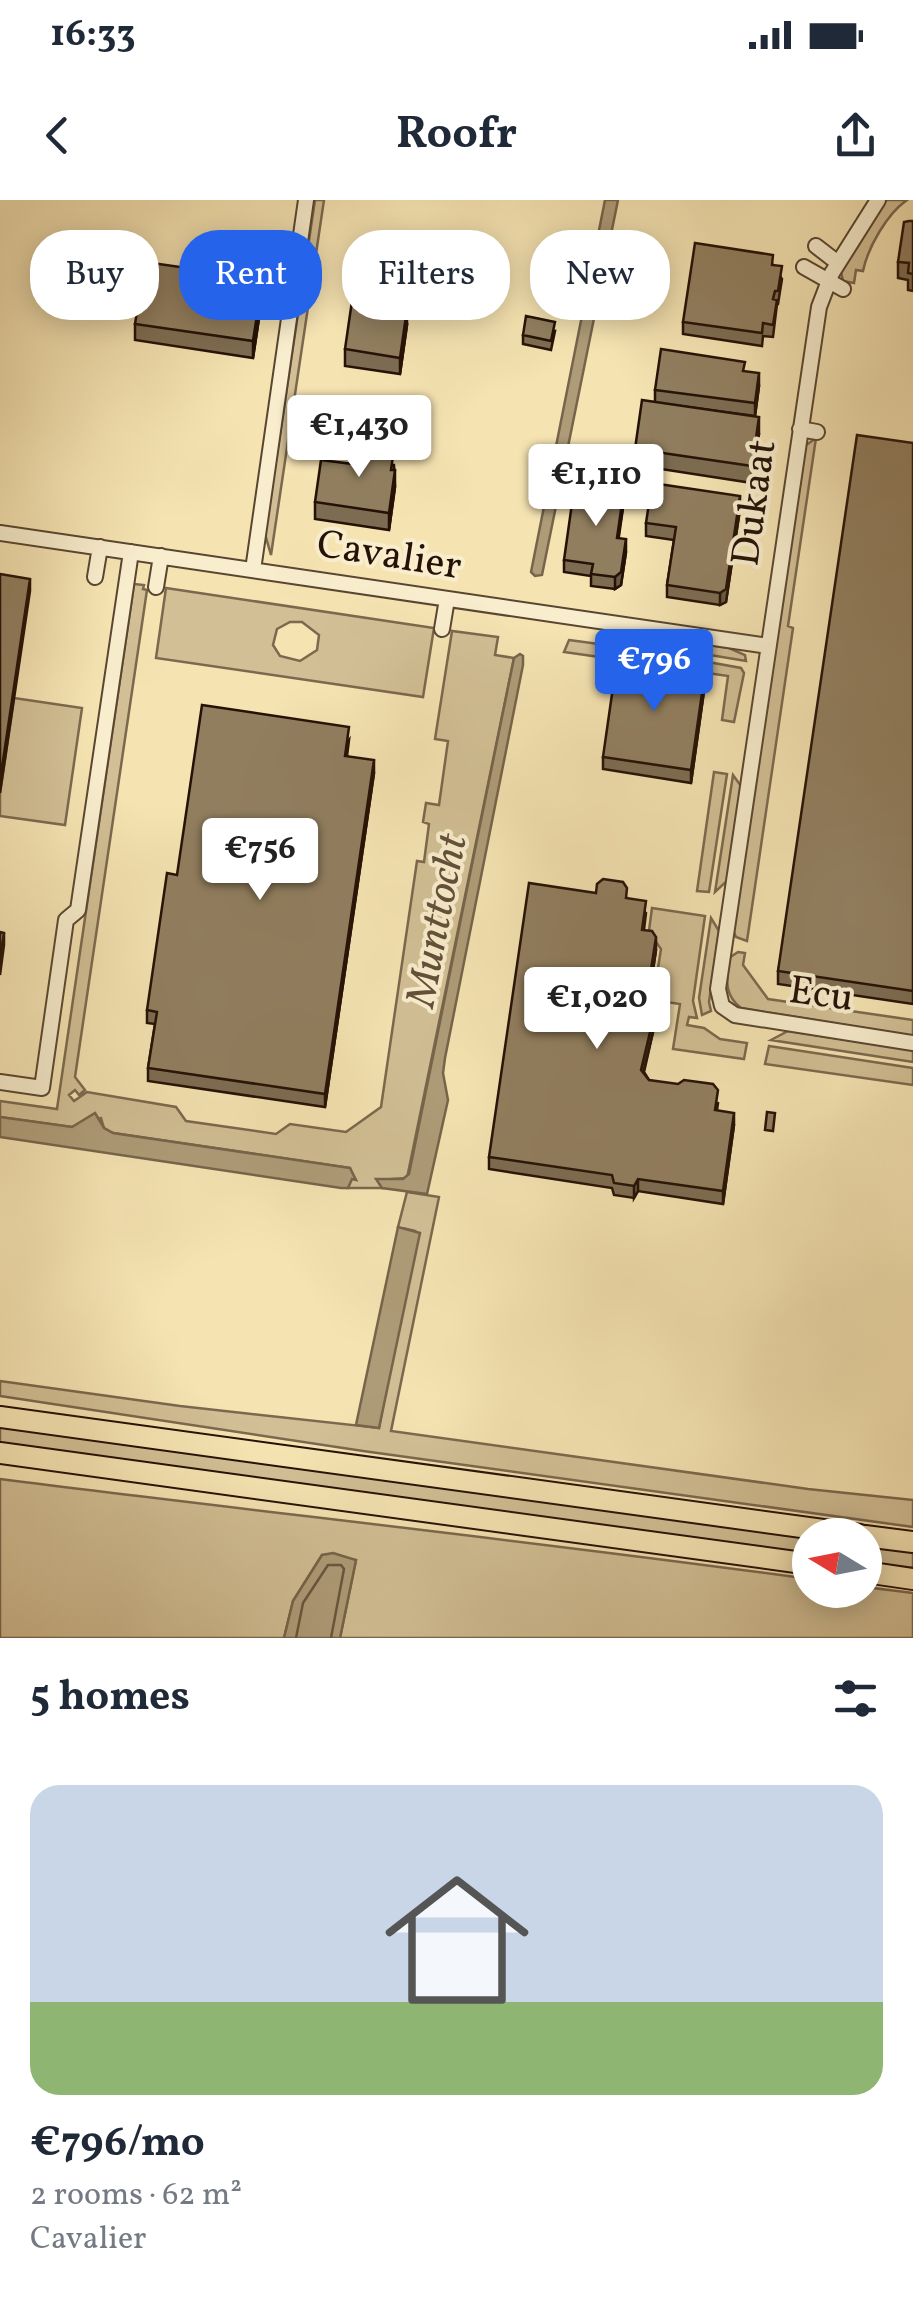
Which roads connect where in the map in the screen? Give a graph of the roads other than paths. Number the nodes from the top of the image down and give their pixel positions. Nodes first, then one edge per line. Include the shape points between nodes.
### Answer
1 (306, 200) edge
2 (878, 200) edge
3 (816, 246) dead end
4 (838, 263) junction
5 (804, 266) dead end
6 (828, 280) junction
7 (843, 288) dead end
8 (803, 411) junction
9 (819, 414) dead end
10 (800, 429) junction
11 (817, 432) dead end
12 (0, 532) edge
13 (100, 547) junction
14 (131, 552) junction
15 (161, 556) junction
16 (253, 570) junction
17 (95, 578) dead end
18 (156, 587) dead end
19 (447, 599) junction
20 (639, 627) junction
21 (442, 629) dead end
22 (768, 646) junction
23 (634, 662) edge
24 (722, 1006) joint
25 (913, 1042) edge
26 (0, 1082) edge
27 (0, 1417) edge
28 (0, 1454) edge
29 (792, 1525) edge
30 (882, 1538) edge
31 (913, 1542) edge
32 (792, 1562) edge
33 (882, 1574) edge
34 (913, 1579) edge

1 - 16 street
2 - 4 street, Dukaat
3 - 4 street
4 - 6 street, Dukaat
5 - 6 street
6 - 7 street
6 - 8 street, Dukaat
8 - 9 street
8 - 10 street, Dukaat
10 - 11 street
10 - 22 street, Dukaat
12 - 13 street, Cavalier
13 - 14 street, Cavalier
13 - 17 street
14 - 15 street, Cavalier
14 - 26 street via 78,910 66,920 42,1088
15 - 16 street, Cavalier
15 - 18 street
16 - 19 street, Cavalier
19 - 20 street, Cavalier
19 - 21 street
20 - 22 street, Cavalier
20 - 23 street
22 - 24 street, Dukaat via 719,979
24 - 25 street, Ecu via 745,1018
27 - 29 highway
28 - 32 highway
30 - 31 highway
33 - 34 highway

